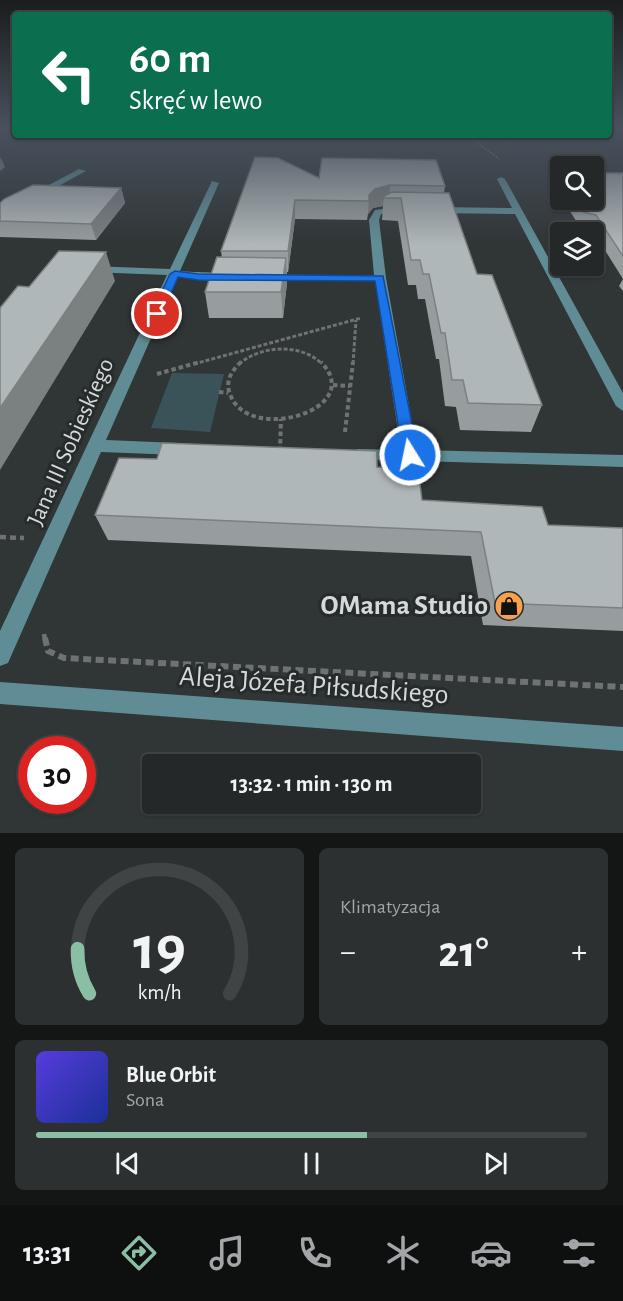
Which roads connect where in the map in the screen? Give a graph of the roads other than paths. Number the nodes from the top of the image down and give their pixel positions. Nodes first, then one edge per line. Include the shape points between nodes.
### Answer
1 (82, 171) dead end
2 (501, 179) dead end
3 (215, 183) dead end
4 (518, 211) junction
5 (0, 215) edge
6 (75, 269) edge
7 (175, 274) junction
8 (380, 278) junction
9 (623, 405) edge
10 (98, 446) junction
11 (200, 450) edge
12 (344, 454) edge
13 (410, 455) junction
14 (623, 461) edge
15 (0, 655) edge
16 (0, 693) edge
17 (623, 739) edge

1 - 5 street
2 - 4 street
3 - 7 street, Jana III Sobieskiego
4 - 8 street via 384,210 374,216
4 - 9 street
6 - 7 street
7 - 8 street
7 - 10 street, Jana III Sobieskiego
8 - 13 street
10 - 11 street
10 - 15 street, Jana III Sobieskiego
12 - 13 street
13 - 14 street
16 - 17 street, Aleja Józefa Piłsudskiego

